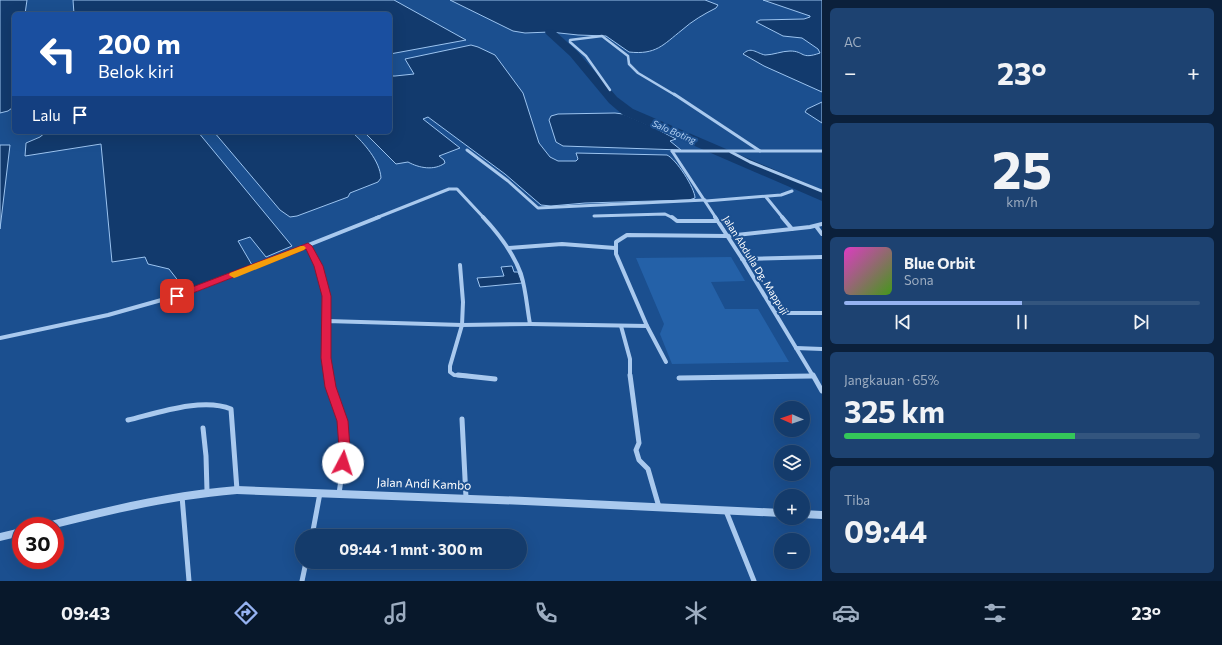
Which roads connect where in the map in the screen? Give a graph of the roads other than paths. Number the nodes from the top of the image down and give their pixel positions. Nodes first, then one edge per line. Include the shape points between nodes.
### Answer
1 (610, 90) dead end
2 (467, 150) dead end
3 (729, 151) junction
4 (760, 151) junction
5 (822, 151) edge
6 (792, 191) dead end
7 (822, 191) edge
8 (766, 197) junction
9 (705, 201) junction
10 (594, 216) dead end
11 (718, 221) junction
12 (822, 224) edge
13 (816, 226) junction
14 (792, 229) junction
15 (822, 234) edge
16 (727, 236) junction
17 (308, 246) junction
18 (508, 248) junction
19 (615, 248) junction
20 (822, 258) edge
21 (742, 259) junction
22 (460, 265) dead end
23 (776, 313) junction
24 (822, 313) edge
25 (327, 321) junction
26 (530, 324) junction
27 (462, 325) junction
28 (621, 326) junction
29 (647, 326) junction
30 (0, 338) edge
31 (796, 348) junction
32 (822, 349) edge
33 (666, 362) dead end
34 (812, 376) junction
35 (679, 378) dead end
36 (495, 379) dead end
37 (822, 390) edge
38 (462, 419) dead end
39 (128, 420) dead end
40 (203, 428) dead end
41 (237, 490) junction
42 (207, 491) junction
43 (320, 493) junction
44 (339, 494) junction
45 (182, 495) junction
46 (466, 498) junction
47 (659, 507) junction
48 (726, 510) junction
49 (774, 513) edge
50 (810, 514) edge
51 (822, 515) edge
52 (64, 522) edge
53 (313, 529) edge
54 (12, 534) edge
55 (0, 537) edge
56 (305, 569) edge
57 (189, 581) edge
58 (302, 581) edge
59 (754, 581) edge

1 - 4 street via 586,56 570,40 604,37 628,56 631,66 638,73
2 - 9 street via 538,208
3 - 4 street
3 - 7 street
3 - 9 street, Jalan Abdulla Dg. Mappuji via 672,151
4 - 5 street
6 - 8 street
8 - 9 street
8 - 14 street
9 - 11 street, Jalan Abdulla Dg. Mappuji
10 - 11 street via 665,214 677,221
11 - 16 street, Jalan Abdulla Dg. Mappuji
12 - 13 street
13 - 14 street
13 - 15 street
14 - 16 street
16 - 19 street via 633,234 620,238
16 - 21 street, Jalan Abdulla Dg. Mappuji
17 - 18 street via 449,189 455,189 490,224
17 - 25 street via 315,256 324,281
17 - 30 street via 190,292 52,328
18 - 19 street via 588,244
18 - 26 street via 521,275
19 - 29 street
20 - 21 street
21 - 23 street, Jalan Abdulla Dg. Mappuji
22 - 27 street
23 - 24 street
23 - 31 street, Jalan Abdulla Dg. Mappuji
25 - 27 street
25 - 44 street via 326,358 330,387 342,421 345,448
26 - 27 street
26 - 28 street
27 - 36 street via 450,372 454,375
28 - 29 street
28 - 47 street via 630,359 630,384 639,443 636,450 639,460 648,469
29 - 33 street
31 - 32 street
31 - 34 street, Jalan Abdulla Dg. Mappuji
34 - 35 street
34 - 37 street, Jalan Abdulla Dg. Mappuji
38 - 46 street
39 - 41 street via 199,405 228,406 231,409
40 - 42 street
41 - 42 street, Jalan Andi Kambo
41 - 43 street, Jalan Andi Kambo
42 - 45 street, Jalan Andi Kambo
43 - 44 street, Jalan Andi Kambo
43 - 53 street
44 - 46 street, Jalan Andi Kambo
45 - 52 street, Jalan Andi Kambo
45 - 57 street
46 - 47 street, Jalan Andi Kambo
47 - 48 street, Jalan Andi Kambo
48 - 49 street, Jalan Andi Kambo
48 - 59 street
50 - 51 street
54 - 55 street
56 - 58 street

